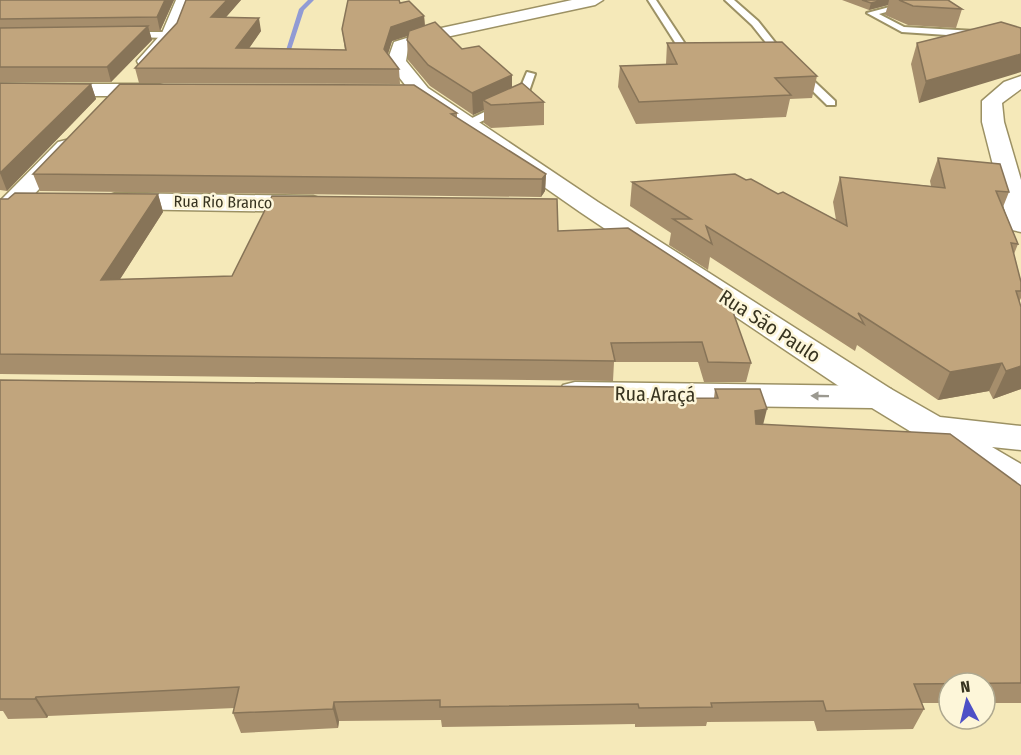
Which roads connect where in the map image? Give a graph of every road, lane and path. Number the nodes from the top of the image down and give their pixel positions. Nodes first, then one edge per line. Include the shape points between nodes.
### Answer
1 (184, 0) edge
2 (595, 0) edge
3 (651, 0) edge
4 (729, 0) edge
5 (926, 0) edge
6 (123, 35) edge
7 (170, 35) junction
8 (1021, 44) edge
9 (688, 56) edge
10 (530, 74) dead end
11 (1021, 82) edge
12 (0, 90) edge
13 (119, 90) junction
14 (177, 91) edge
15 (831, 103) dead end
16 (103, 107) edge
17 (468, 124) junction
18 (79, 132) edge
19 (1015, 181) edge
20 (51, 200) edge
21 (87, 201) edge
22 (338, 204) edge
23 (5, 205) edge
24 (541, 206) edge
25 (589, 207) junction
26 (1021, 224) edge
27 (546, 393) edge
28 (879, 397) junction
29 (930, 427) junction
30 (1021, 438) edge
31 (1021, 481) edge

1 - 7 street
2 - 17 street, Rua São Paulo via 432,35 400,46 396,62 409,92
3 - 9 lane
4 - 15 lane
5 - 8 lane via 871,13 902,29 993,35
6 - 7 lane
7 - 13 street
10 - 17 lane via 522,98
11 - 19 street via 992,101 993,122
12 - 13 street
13 - 14 street
13 - 16 street
17 - 25 street, Rua São Paulo
18 - 23 street
19 - 26 street
20 - 23 street
21 - 22 street, Rua Rio Branco
24 - 25 street
25 - 28 street, Rua São Paulo
28 -> 27 street, Rua Araçá
28 - 29 street, Rua São Paulo
29 - 30 street
29 - 31 street, Rua São Paulo

